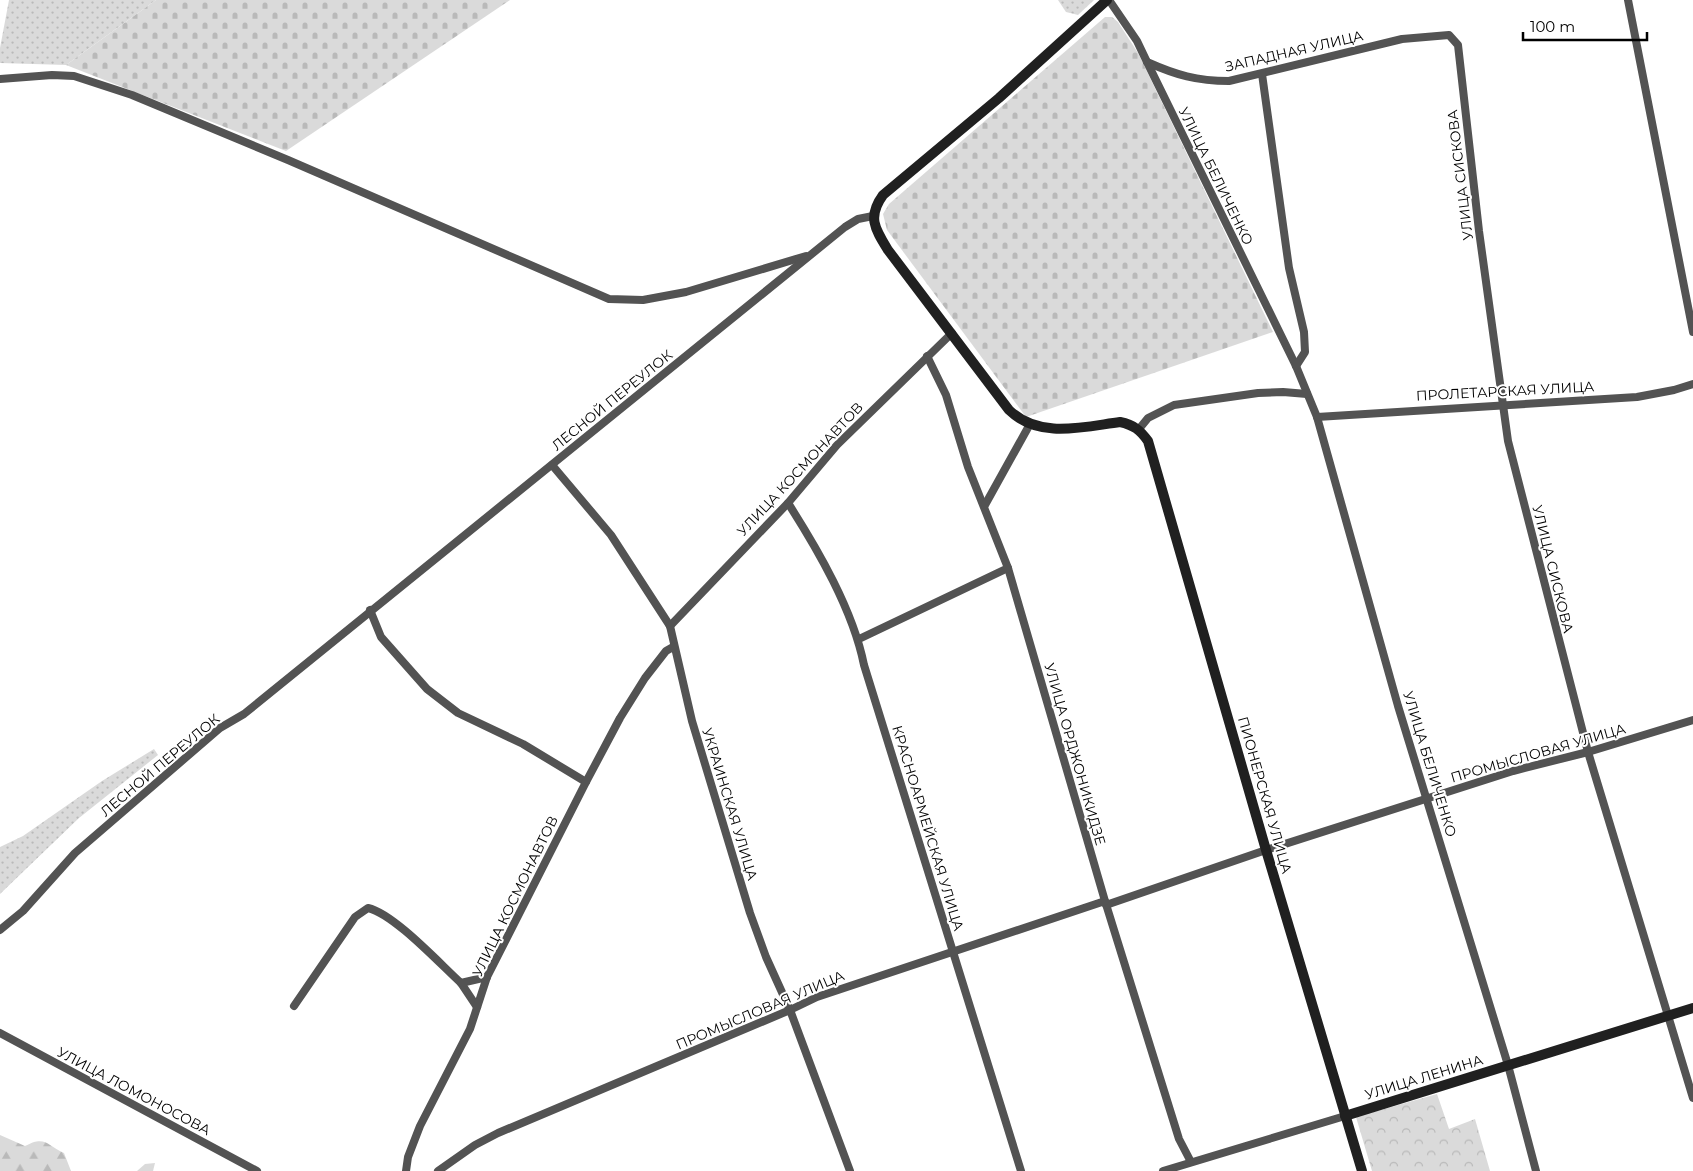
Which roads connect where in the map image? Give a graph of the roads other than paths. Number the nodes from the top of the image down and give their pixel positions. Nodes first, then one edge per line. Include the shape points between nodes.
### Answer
1 (1108, 0) edge
2 (1628, 0) edge
3 (1449, 35) joint
4 (1147, 62) junction
5 (1262, 74) junction
6 (0, 79) edge
7 (873, 216) junction
8 (810, 255) junction
9 (1693, 332) edge
10 (952, 333) junction
11 (927, 356) junction
12 (1296, 366) junction
13 (1693, 384) edge
14 (1307, 394) junction
15 (1502, 404) junction
16 (1316, 417) junction
17 (1030, 424) junction
18 (1139, 429) junction
19 (552, 465) junction
20 (788, 503) junction
21 (985, 505) junction
22 (1008, 568) junction
23 (370, 610) junction
24 (670, 626) junction
25 (859, 639) junction
26 (673, 647) junction
27 (1693, 720) edge
28 (1588, 752) junction
29 (586, 782) junction
30 (1428, 798) junction
31 (1266, 850) junction
32 (1106, 903) junction
33 (0, 930) edge
34 (951, 951) junction
35 (488, 977) junction
36 (461, 982) junction
37 (294, 1006) dead end
38 (477, 1007) junction
39 (1693, 1008) edge
40 (790, 1010) junction
41 (1670, 1016) junction
42 (0, 1033) edge
43 (1508, 1065) junction
44 (1693, 1098) edge
45 (1345, 1116) junction
46 (1191, 1162) junction
47 (1181, 1168) edge
48 (257, 1171) edge
49 (406, 1171) edge
50 (438, 1171) edge
51 (850, 1171) edge
52 (1021, 1171) edge
53 (1163, 1171) edge
54 (1362, 1171) edge
55 (1536, 1171) edge

1 - 4 street, УЛИЦА БЕЛИЧЕНКО via 1133,35
1 - 7 street via 999,98 883,195
2 - 9 street
3 - 5 street, ЗАПАДНАЯ УЛИЦА via 1402,39
3 - 15 street, УЛИЦА СИСКОВА via 1458,45
4 - 5 street, ЗАПАДНАЯ УЛИЦА via 1173,74 1202,81 1229,81
4 - 12 street, УЛИЦА БЕЛИЧЕНКО
5 - 12 street via 1289,268 1304,332 1305,352
6 - 8 street via 74,76 132,95 609,299 643,300 686,292
7 - 8 street, ЛЕСНОЙ ПЕРЕУЛОК via 858,219 845,227
7 - 10 street via 888,250
8 - 19 street, ЛЕСНОЙ ПЕРЕУЛОК
10 - 11 street, УЛИЦА КОСМОНАВТОВ
10 - 17 street via 1009,410
11 - 20 street, УЛИЦА КОСМОНАВТОВ via 837,445
11 - 21 street, УЛИЦА ОРДЖОНИКИДЗЕ via 946,395 968,467
12 - 14 street, УЛИЦА БЕЛИЧЕНКО
13 - 15 street, ПРОЛЕТАРСКАЯ УЛИЦА via 1637,397
14 - 16 street, УЛИЦА БЕЛИЧЕНКО
14 - 18 street via 1258,393 1174,405 1148,418
15 - 16 street, ПРОЛЕТАРСКАЯ УЛИЦА
15 - 28 street, УЛИЦА СИСКОВА via 1536,556
16 - 30 street, УЛИЦА БЕЛИЧЕНКО
17 - 18 street via 1050,429 1120,422
17 - 21 street
18 - 31 street, ПИОНЕРСКАЯ УЛИЦА via 1148,441
19 - 23 street, ЛЕСНОЙ ПЕРЕУЛОК
19 - 24 street, УКРАИНСКАЯ УЛИЦА via 612,535
20 - 24 street, УЛИЦА КОСМОНАВТОВ
20 - 25 street, КРАСНОАРМЕЙСКАЯ УЛИЦА via 814,544
21 - 22 street, УЛИЦА ОРДЖОНИКИДЗЕ
22 - 25 street
22 - 32 street, УЛИЦА ОРДЖОНИКИДЗЕ
23 - 29 street via 381,637 435,695 458,713 523,744
23 - 33 street, ЛЕСНОЙ ПЕРЕУЛОК via 244,714 220,728 145,792 75,853 23,911
24 - 26 street, УКРАИНСКАЯ УЛИЦА
25 - 34 street, КРАСНОАРМЕЙСКАЯ УЛИЦА via 864,665
26 - 29 street, УЛИЦА КОСМОНАВТОВ via 666,651 645,678
26 - 40 street, УКРАИНСКАЯ УЛИЦА via 750,913
27 - 28 street, ПРОМЫСЛОВАЯ УЛИЦА
28 - 30 street, ПРОМЫСЛОВАЯ УЛИЦА
28 - 41 street, УЛИЦА СИСКОВА
29 - 35 street, УЛИЦА КОСМОНАВТОВ
30 - 31 street, ПРОМЫСЛОВАЯ УЛИЦА
30 - 43 street, УЛИЦА БЕЛИЧЕНКО
31 - 32 street, ПРОМЫСЛОВАЯ УЛИЦА
31 - 45 street, ПИОНЕРСКАЯ УЛИЦА
32 - 34 street, ПРОМЫСЛОВАЯ УЛИЦА
32 - 46 street, УЛИЦА ОРДЖОНИКИДЗЕ via 1179,1139
34 - 40 street, ПРОМЫСЛОВАЯ УЛИЦА via 817,997
34 - 52 street, КРАСНОАРМЕЙСКАЯ УЛИЦА
35 - 36 street
35 - 38 street, УЛИЦА КОСМОНАВТОВ
36 - 37 street via 391,920 378,910 368,908 355,917
36 - 38 street
38 - 49 street, УЛИЦА КОСМОНАВТОВ via 470,1029 420,1126
39 - 41 street, УЛИЦА ЛЕНИНА
40 - 50 street, ПРОМЫСЛОВАЯ УЛИЦА via 498,1133
40 - 51 street, УКРАИНСКАЯ УЛИЦА
41 - 43 street, УЛИЦА ЛЕНИНА
41 - 44 street, УЛИЦА СИСКОВА
42 - 48 street, УЛИЦА ЛОМОНОСОВА
43 - 45 street, УЛИЦА ЛЕНИНА
43 - 55 street, УЛИЦА БЕЛИЧЕНКО
45 - 46 street, УЛИЦА ЛЕНИНА
45 - 54 street, ПИОНЕРСКАЯ УЛИЦА
46 - 47 street, УЛИЦА ЛЕНИНА
47 - 53 street, УЛИЦА ЛЕНИНА

